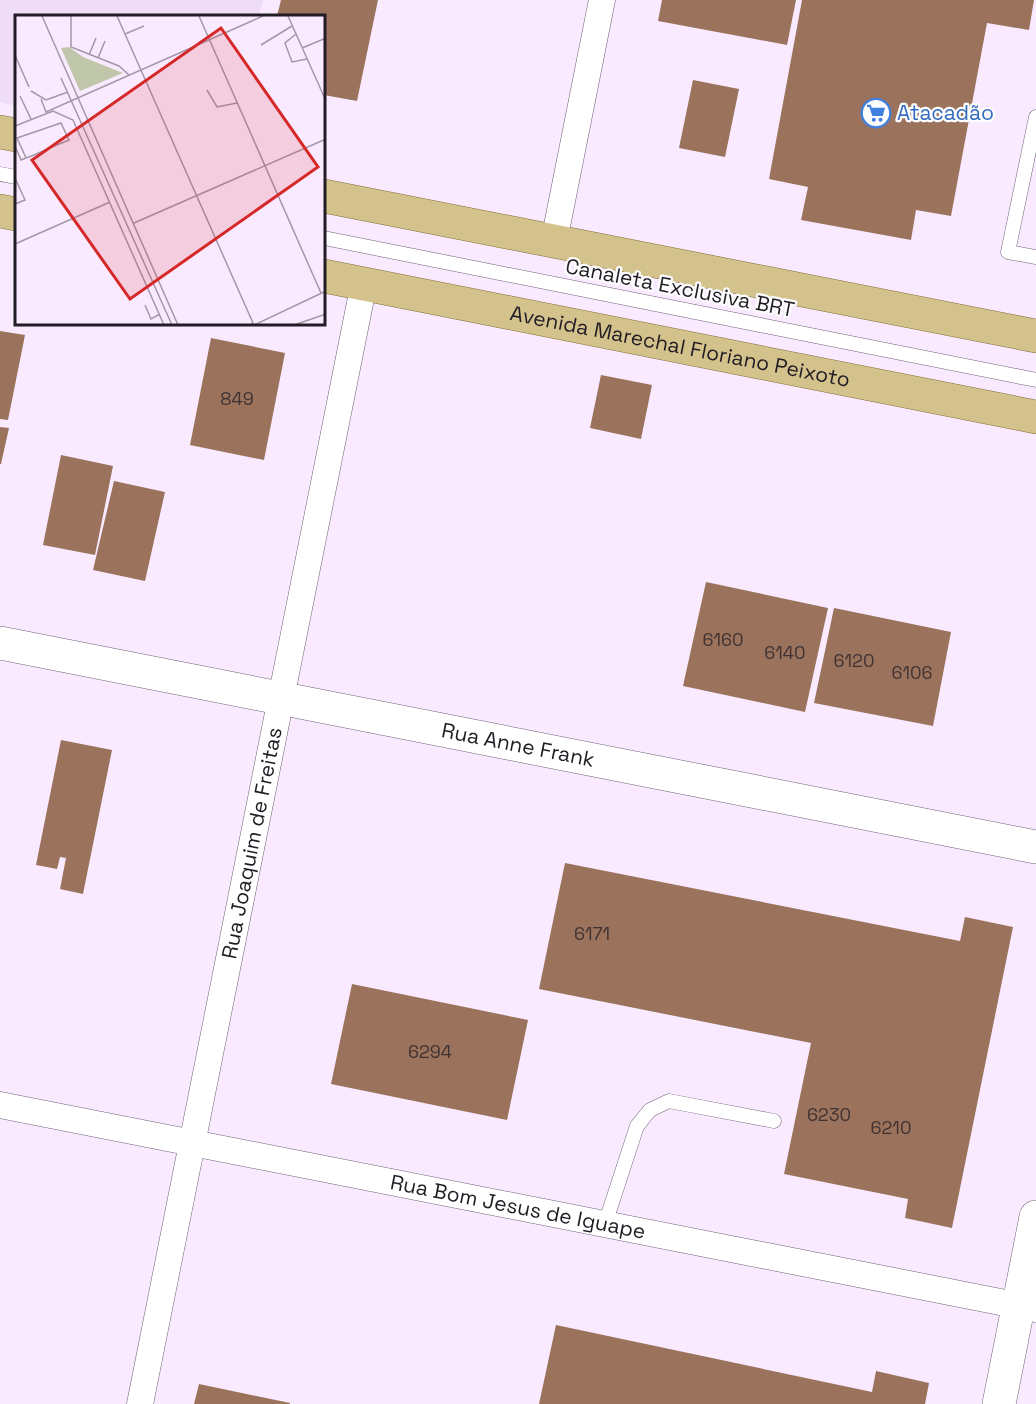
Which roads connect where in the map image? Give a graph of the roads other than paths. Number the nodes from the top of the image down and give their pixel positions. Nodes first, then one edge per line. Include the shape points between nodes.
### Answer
1 (602, 0) edge
2 (1036, 117) edge
3 (0, 132) edge
4 (15, 135) edge
5 (0, 174) edge
6 (15, 177) edge
7 (326, 196) edge
8 (0, 211) edge
9 (15, 214) edge
10 (326, 238) edge
11 (554, 241) junction
12 (1036, 257) edge
13 (326, 276) edge
14 (364, 283) junction
15 (1036, 336) edge
16 (1034, 380) edge
17 (1036, 417) edge
18 (0, 643) edge
19 (281, 698) junction
20 (1036, 847) edge
21 (0, 1105) edge
22 (774, 1121) dead end
23 (192, 1143) junction
24 (1036, 1217) edge
25 (605, 1224) junction
26 (1027, 1307) edge
27 (140, 1404) edge
28 (999, 1404) edge

1 - 11 street
2 - 12 lane via 1008,252
3 - 4 main road
5 - 6 lane
7 - 11 main road
8 - 9 main road
10 - 16 lane, Canaleta Exclusiva BRT
11 - 15 main road
13 - 14 main road, Avenida Marechal Floriano Peixoto
14 - 17 main road, Avenida Marechal Floriano Peixoto
14 - 19 street, Rua Joaquim de Freitas
18 - 19 main road, Rua Anne Frank
19 - 20 main road, Rua Anne Frank
19 - 23 street, Rua Joaquim de Freitas
21 - 23 street, Rua Bom Jesus de Iguape
22 - 25 lane via 669,1101 650,1110 637,1126
23 - 25 street, Rua Bom Jesus de Iguape
23 - 27 street, Rua Joaquim de Freitas
24 - 26 main road
25 - 26 street, Rua Bom Jesus de Iguape
26 - 28 main road

